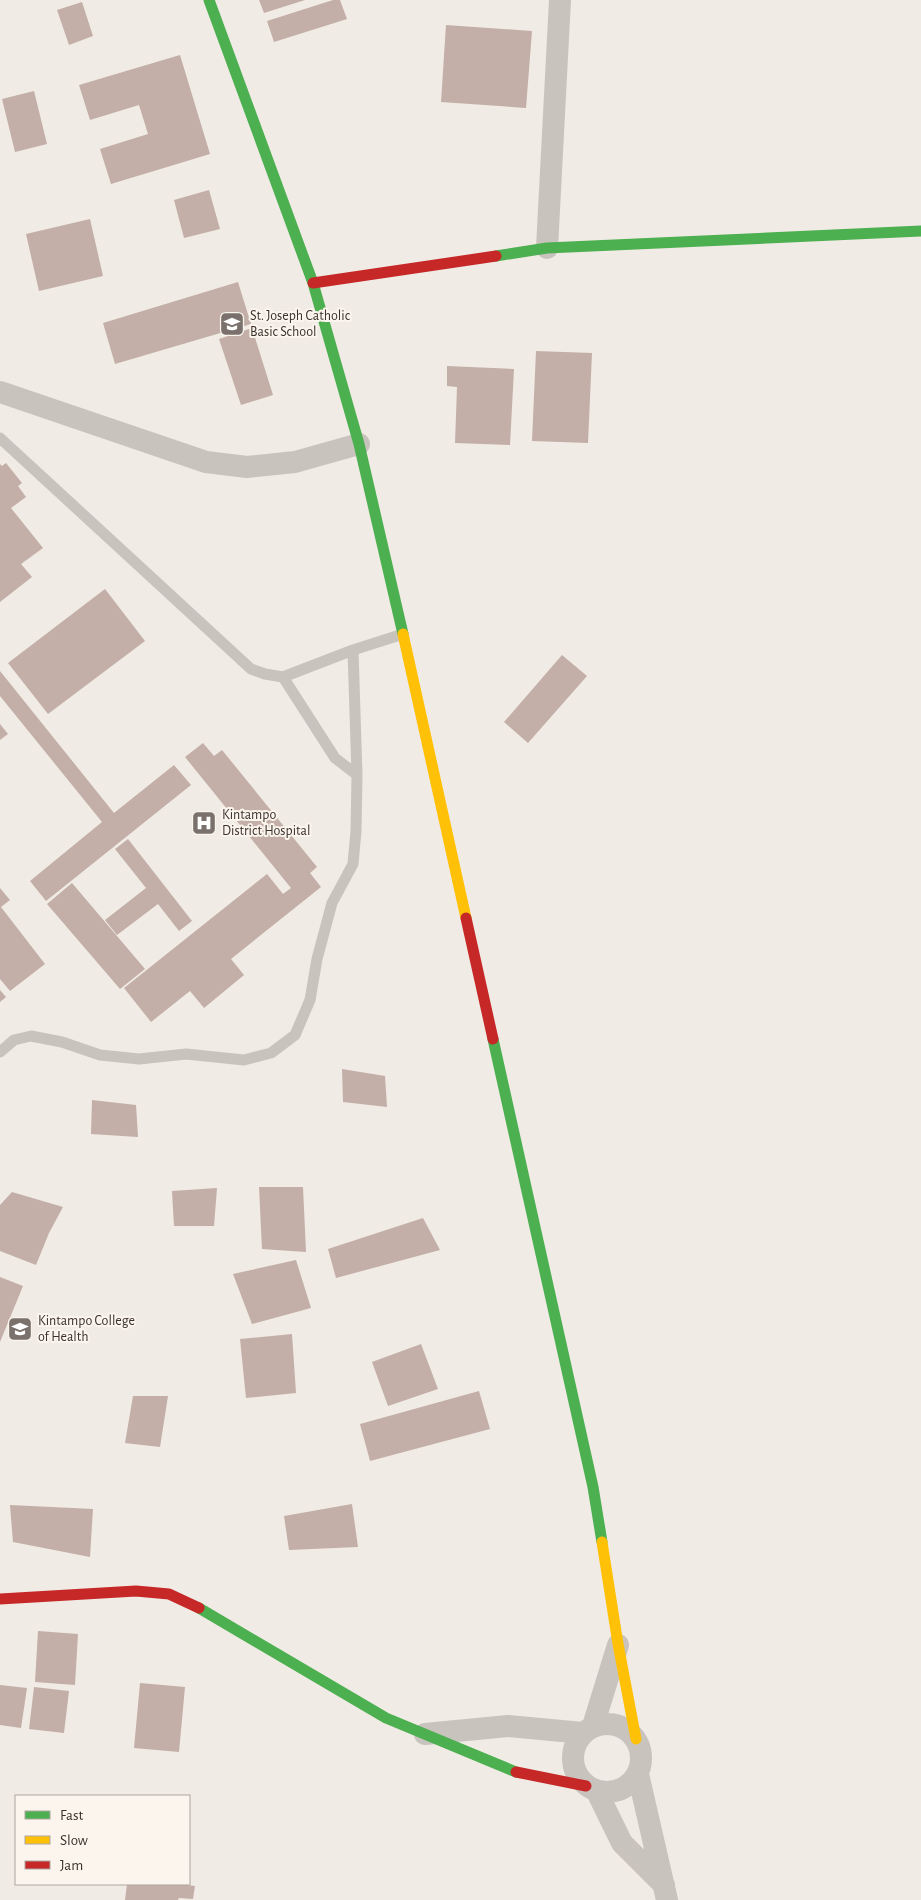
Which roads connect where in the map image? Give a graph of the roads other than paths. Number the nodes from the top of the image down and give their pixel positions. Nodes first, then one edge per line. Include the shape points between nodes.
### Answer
1 (209, 0) edge
2 (560, 0) edge
3 (921, 232) edge
4 (547, 248) junction
5 (313, 283) junction
6 (0, 392) edge
7 (0, 438) edge
8 (359, 444) junction
9 (403, 634) junction
10 (353, 650) junction
11 (283, 677) junction
12 (357, 775) junction
13 (0, 1052) edge
14 (0, 1599) edge
15 (618, 1644) junction
16 (588, 1730) junction
17 (425, 1734) junction
18 (636, 1739) junction
19 (638, 1774) junction
20 (592, 1789) junction
21 (666, 1893) edge

1 - 5 street
2 - 4 street
3 - 4 street
4 - 5 street
5 - 8 street
6 - 8 street via 206,462 247,468 295,462
7 - 11 lane via 251,669
8 - 9 street
9 - 10 lane
9 - 15 street via 593,1487
10 - 11 lane
10 - 12 lane
11 - 12 lane via 335,758
12 - 13 lane via 353,864 332,904 310,1000 295,1035 271,1053 244,1060 186,1054 139,1059 119,1057 31,1036 14,1040
14 - 17 street via 136,1591 168,1594 197,1607 386,1718
15 - 16 street
15 - 18 street
16 - 17 street via 508,1726
16 - 18 street via 605,1724 617,1725
16 - 20 street via 574,1748 573,1766 578,1777
17 - 20 street via 510,1771
18 - 19 street via 642,1762
19 - 20 street via 621,1790 609,1793
19 - 21 street
20 - 21 street via 622,1843

